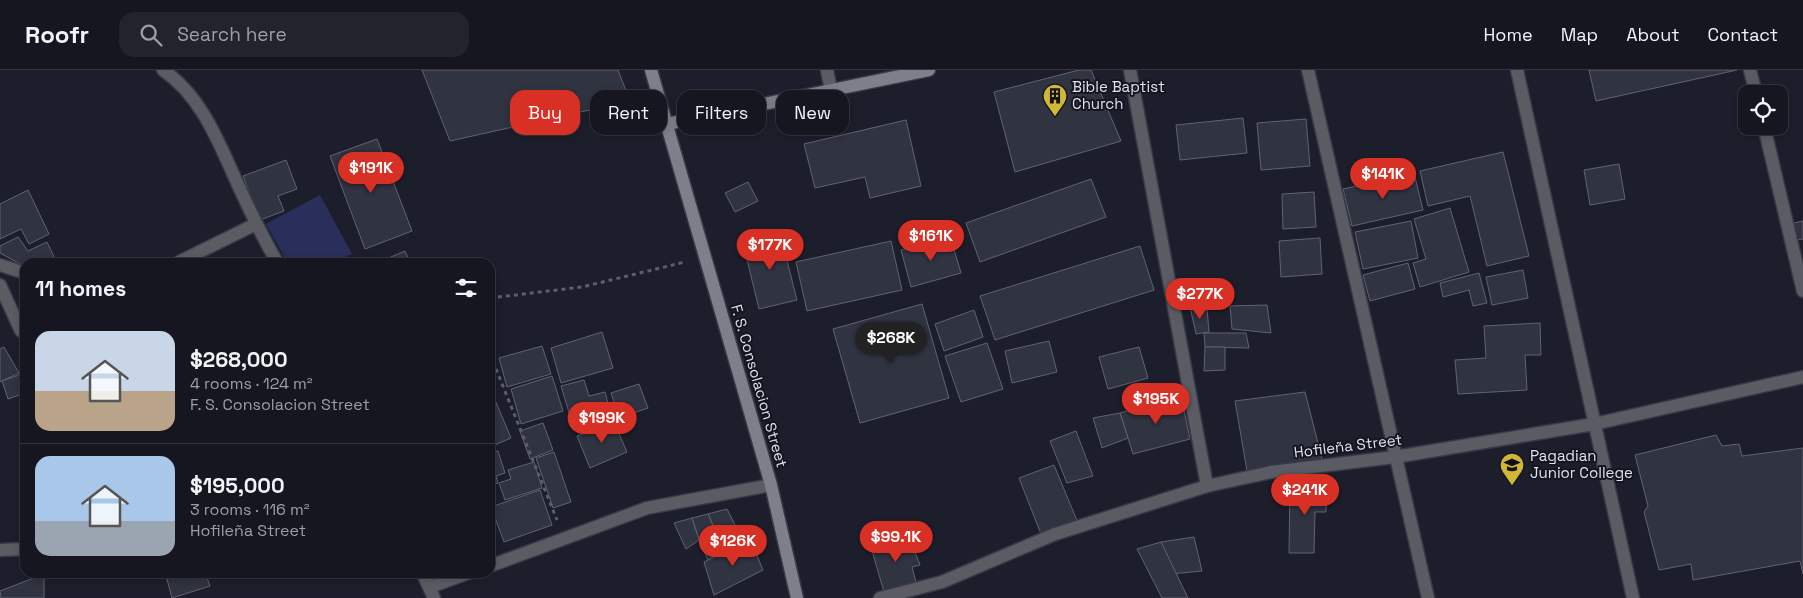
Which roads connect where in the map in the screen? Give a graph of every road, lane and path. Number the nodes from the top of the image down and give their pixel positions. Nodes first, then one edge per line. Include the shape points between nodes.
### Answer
1 (164, 70) edge
2 (651, 70) edge
3 (827, 70) edge
4 (929, 70) edge
5 (1130, 70) edge
6 (1308, 70) edge
7 (1517, 70) edge
8 (1750, 70) edge
9 (1754, 85) edge
10 (657, 90) edge
11 (831, 90) joint
12 (776, 101) edge
13 (667, 124) joint
14 (1766, 135) edge
15 (256, 224) junction
16 (705, 257) junction
17 (187, 258) edge
18 (275, 258) edge
19 (0, 265) edge
20 (20, 271) edge
21 (0, 286) edge
22 (1803, 291) edge
23 (495, 297) edge
24 (20, 329) edge
25 (495, 366) edge
26 (1803, 377) edge
27 (1594, 424) junction
28 (1395, 457) junction
29 (771, 485) junction
30 (1207, 486) junction
31 (565, 539) junction
32 (20, 549) edge
33 (0, 550) edge
34 (495, 564) edge
35 (425, 578) edge
36 (460, 578) edge
37 (432, 593) edge
38 (797, 598) edge
39 (880, 598) edge
40 (1428, 598) edge
41 (1633, 598) edge

1 - 15 street via 187,91 208,121
2 - 10 street, F. S. Consolacion Street
3 - 11 street
4 - 11 street
5 - 30 street
6 - 28 street
7 - 27 street
8 - 9 street
12 - 13 street
13 - 16 street, F. S. Consolacion Street
14 - 22 street
15 - 17 street
15 - 18 street
16 - 23 path via 582,287
16 - 29 street, F. S. Consolacion Street
19 - 20 street
21 - 24 street
25 - 31 path
26 - 27 street, Hofileña Street
27 - 28 street, Hofileña Street
27 - 41 street
28 - 30 street, Hofileña Street via 1271,472
28 - 40 street
29 - 31 street via 646,508
29 - 38 street, F. S. Consolacion Street
30 - 39 street, Hofileña Street via 1055,534 942,582
31 - 34 street
32 - 33 street
35 - 37 street
36 - 37 street

